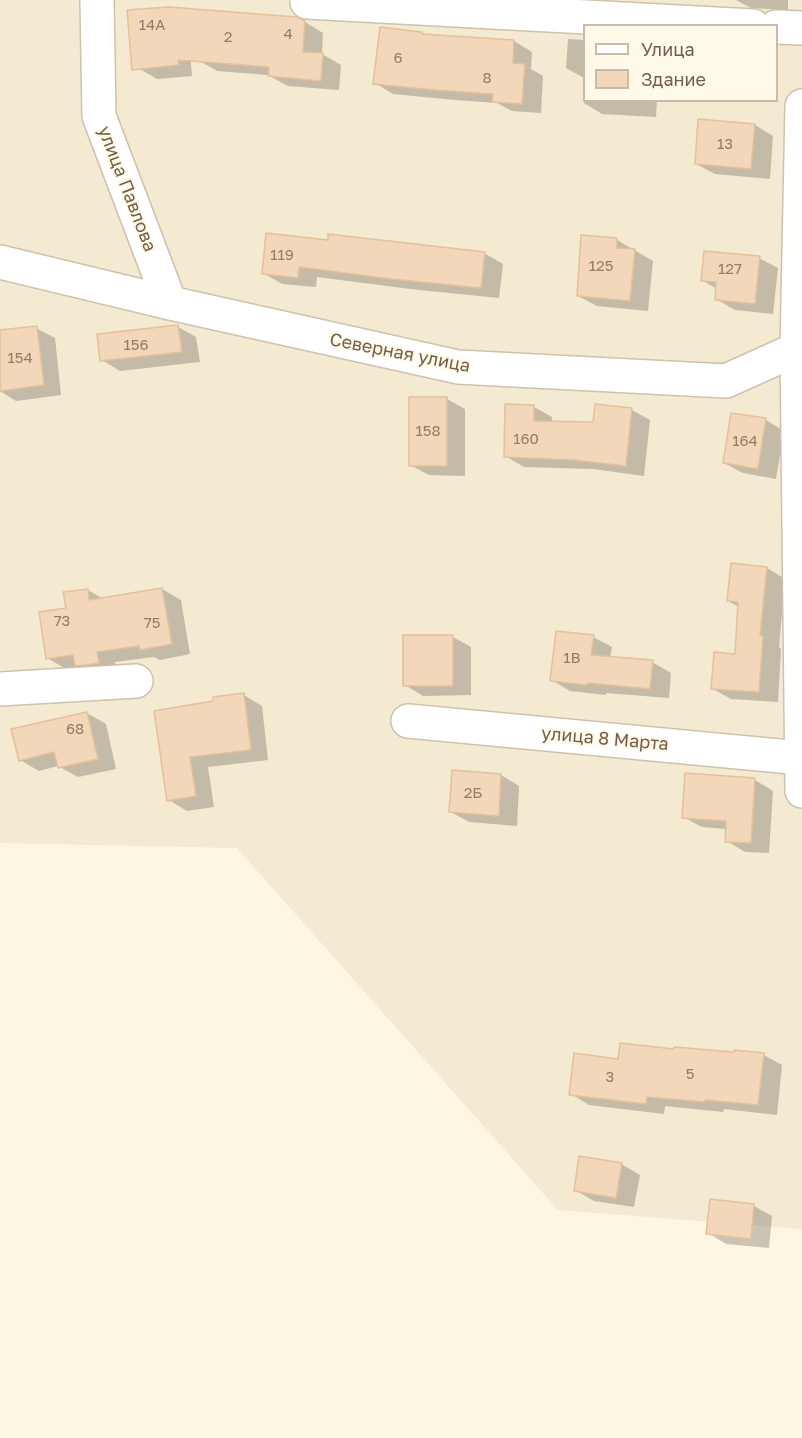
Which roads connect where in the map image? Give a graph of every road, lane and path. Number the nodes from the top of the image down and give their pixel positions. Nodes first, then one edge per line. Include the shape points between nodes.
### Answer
1 (97, 0) edge
2 (307, 2) dead end
3 (716, 24) edge
4 (778, 27) edge
5 (802, 28) edge
6 (802, 106) edge
7 (0, 262) edge
8 (170, 303) junction
9 (800, 350) edge
10 (136, 681) dead end
11 (0, 689) edge
12 (408, 721) dead end
13 (802, 758) edge
14 (802, 791) edge

1 - 8 street, улица Павлова via 99,117
2 - 3 street
4 - 5 street
6 - 9 street
7 - 8 street, Северная улица
8 - 9 street, Северная улица via 458,367 726,381
9 - 13 street
10 - 11 street
12 - 13 street, улица 8 Марта
13 - 14 street

